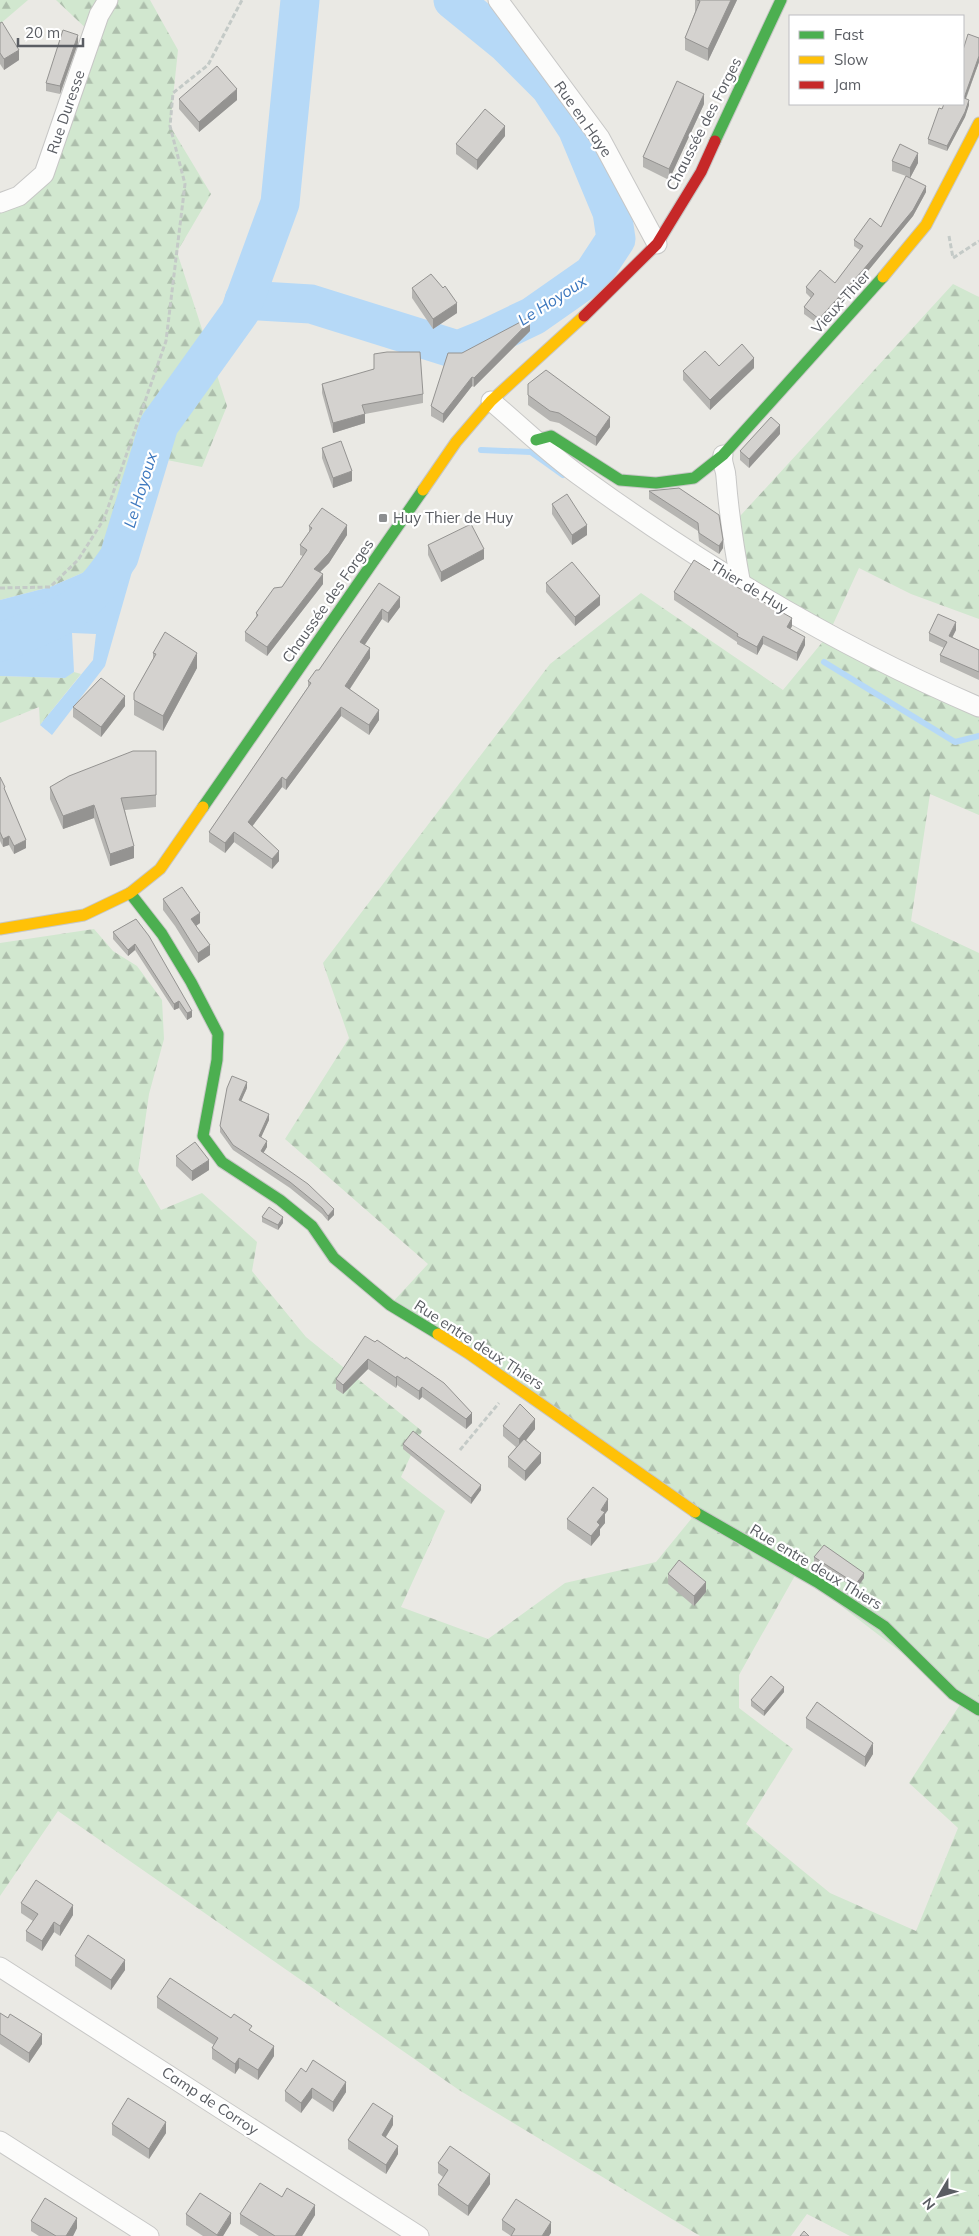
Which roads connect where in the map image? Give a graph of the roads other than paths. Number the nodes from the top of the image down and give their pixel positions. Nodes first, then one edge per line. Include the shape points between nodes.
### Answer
1 (108, 0) edge
2 (498, 0) edge
3 (782, 0) edge
4 (976, 128) edge
5 (0, 203) edge
6 (657, 244) junction
7 (491, 401) junction
8 (536, 440) junction
9 (724, 455) junction
10 (741, 585) junction
11 (979, 707) edge
12 (130, 893) junction
13 (0, 928) edge
14 (979, 1710) edge
15 (0, 1967) edge
16 (0, 2141) edge
17 (149, 2236) edge
18 (420, 2236) edge

1 - 5 street, Rue Duresse via 98,15 44,174 20,196
2 - 6 street, Rue en Haye via 600,138
3 - 6 street, Chaussée des Forges via 700,172
4 - 9 street, Vieux-Thier via 926,225 875,287
6 - 7 street, Chaussée des Forges via 592,310
7 - 8 street, Thier de Huy
7 - 12 street, Chaussée des Forges via 456,442 160,870
8 - 9 street, Vieux-Thier via 551,436 620,480 656,483 694,478
8 - 10 street, Thier de Huy via 582,479
9 - 10 street via 722,464 726,472 730,527
10 - 11 street, Thier de Huy via 920,682
12 - 13 street, Chaussée des Forges via 84,915
12 - 14 street, Rue entre deux Thiers via 162,934 218,1034 217,1060 203,1136 222,1162 280,1200 312,1226 334,1258 390,1305 468,1353 696,1513 817,1582 884,1626 952,1694
15 - 18 street, Camp de Corroy
16 - 17 street

